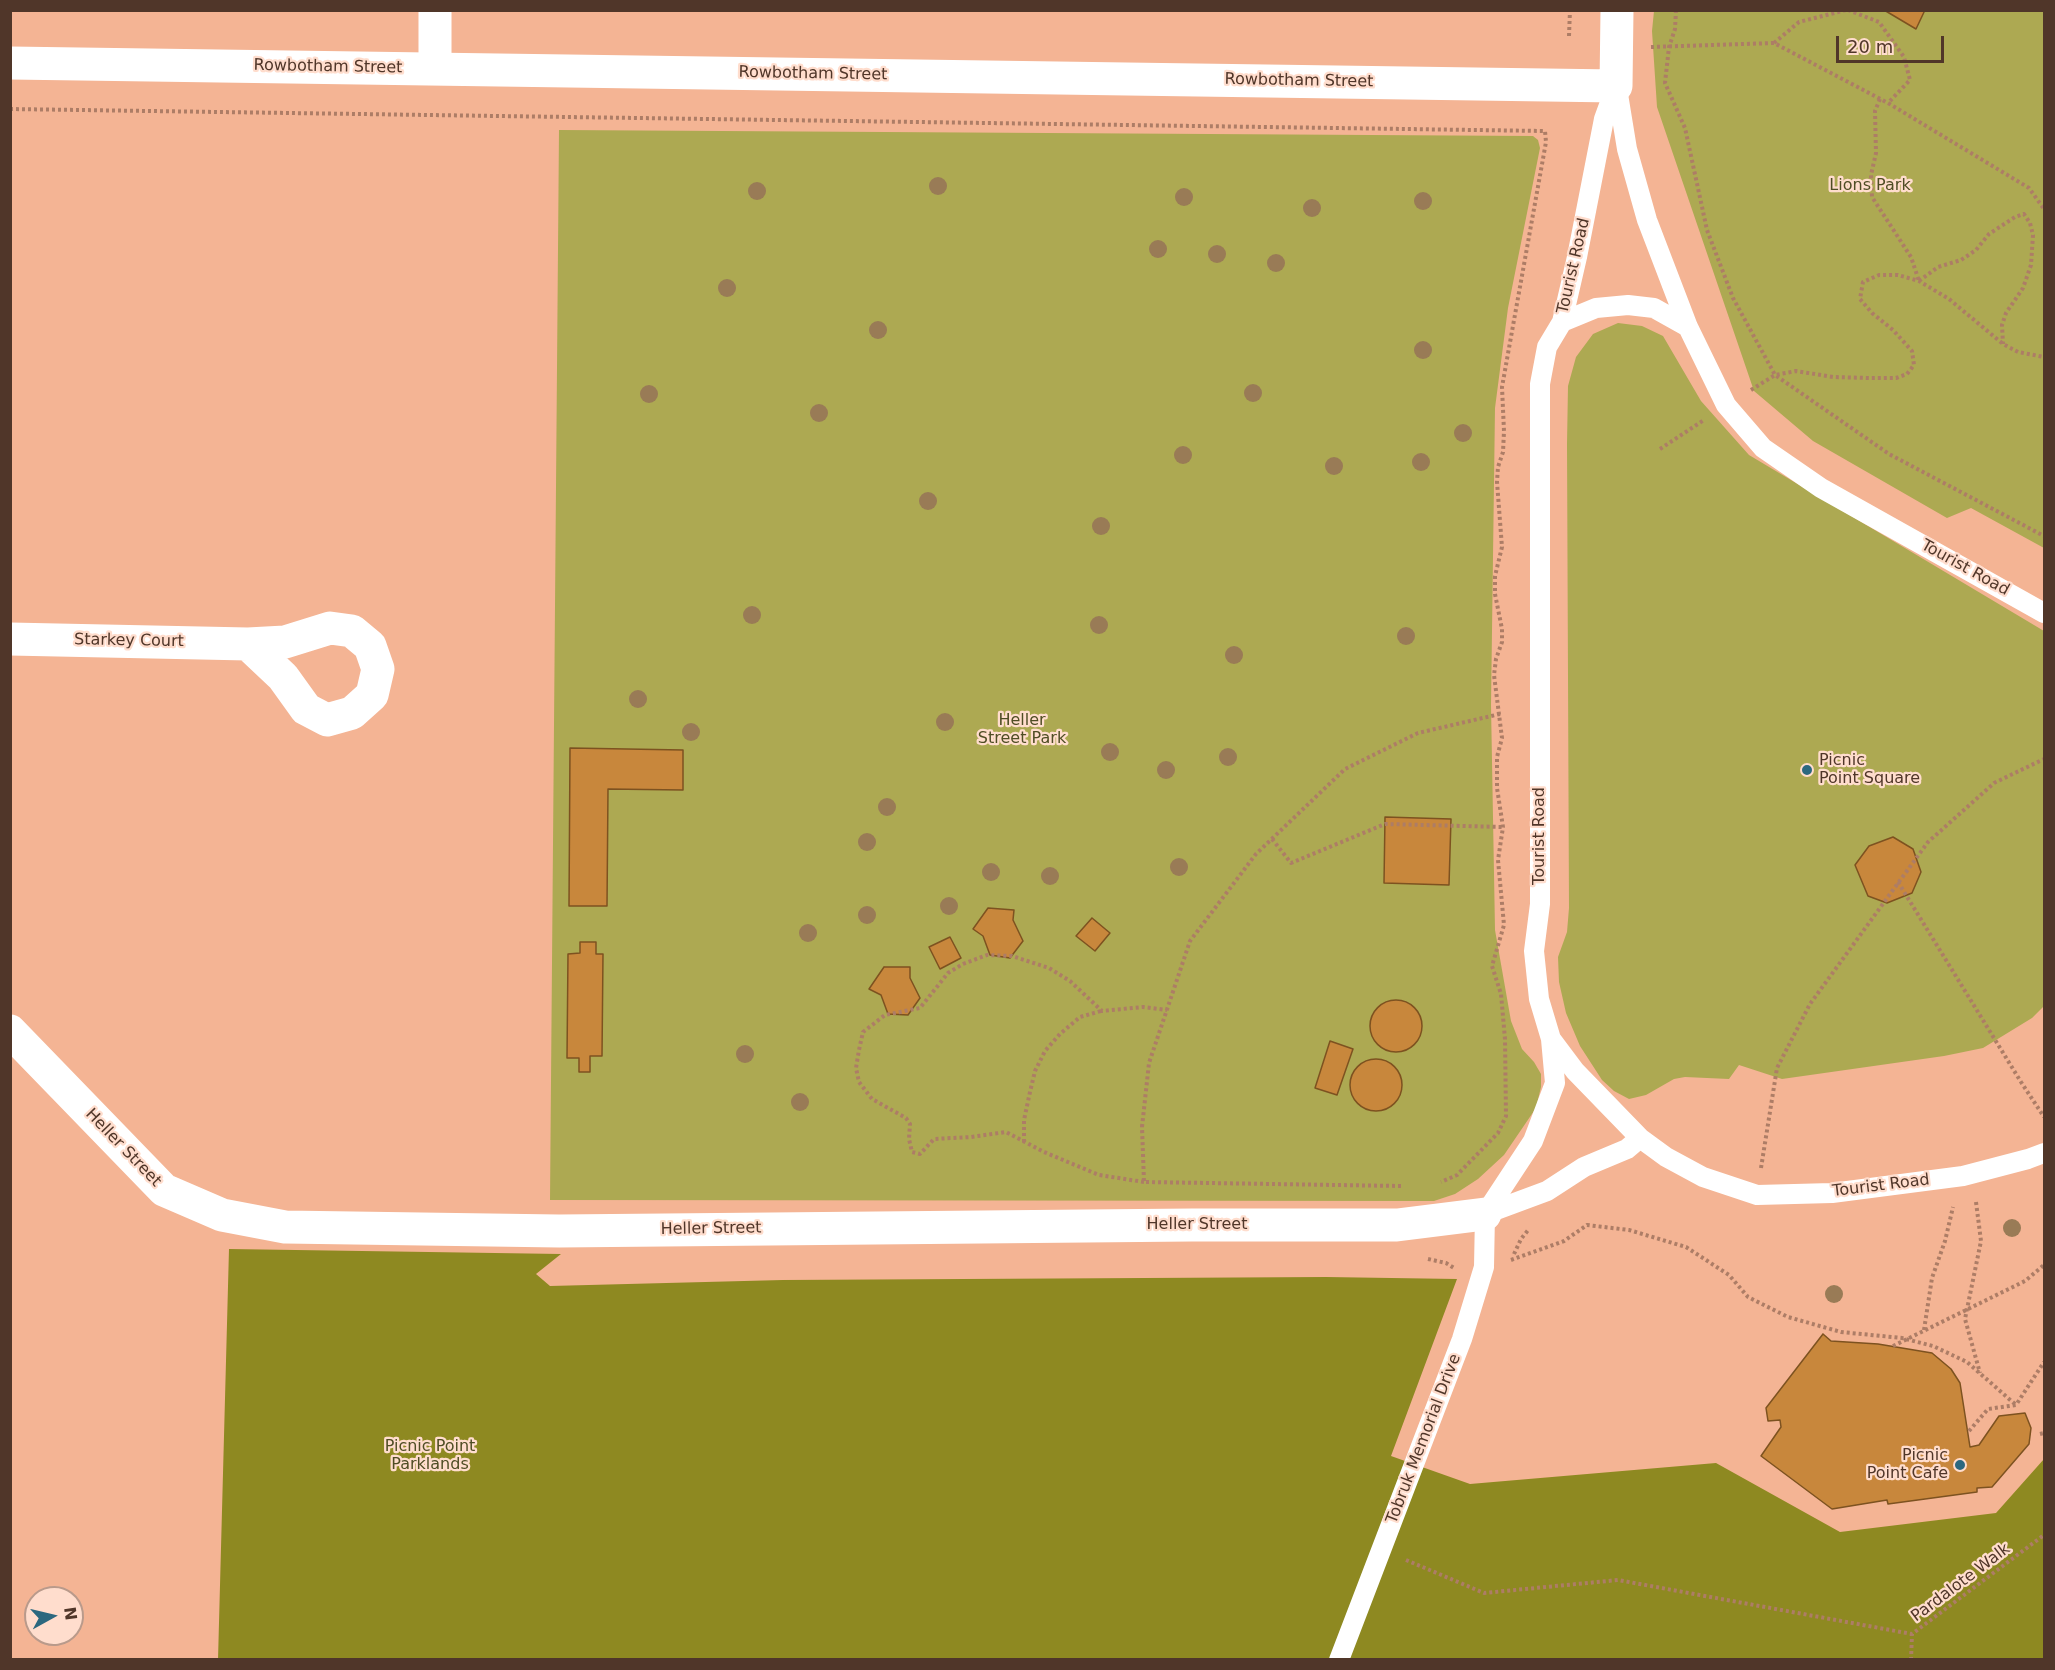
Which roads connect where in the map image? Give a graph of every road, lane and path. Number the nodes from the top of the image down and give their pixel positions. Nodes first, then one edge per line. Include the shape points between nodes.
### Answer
1 (435, 10) edge
2 (1570, 10) edge
3 (1617, 10) edge
4 (1676, 10) edge
5 (1847, 10) edge
6 (1569, 36) dead end
7 (1774, 43) junction
8 (1669, 46) junction
9 (1641, 48) dead end
10 (10, 63) edge
11 (435, 69) junction
12 (1616, 86) junction
13 (1880, 98) junction
14 (1888, 103) junction
15 (10, 109) edge
16 (2044, 209) edge
17 (1919, 281) junction
18 (1562, 322) junction
19 (1688, 327) junction
20 (2003, 344) junction
21 (2044, 357) edge
22 (1775, 375) junction
23 (2044, 536) edge
24 (2044, 613) edge
25 (10, 639) edge
26 (248, 644) dead end
27 (1500, 714) junction
28 (2044, 759) edge
29 (1503, 827) junction
30 (1272, 839) junction
31 (1898, 882) junction
32 (1167, 1010) junction
33 (1102, 1011) junction
34 (10, 1031) edge
35 (1551, 1040) junction
36 (2044, 1117) edge
37 (1640, 1137) junction
38 (1024, 1142) junction
39 (2044, 1153) edge
40 (1144, 1182) junction
41 (1435, 1185) dead end
42 (1398, 1186) junction
43 (1407, 1186) dead end
44 (1757, 1195) junction
45 (1976, 1201) dead end
46 (1953, 1207) dead end
47 (1485, 1214) junction
48 (1397, 1225) junction
49 (1419, 1259) dead end
50 (2044, 1265) edge
51 (1484, 1267) junction
52 (1924, 1330) junction
53 (1893, 1347) dead end
54 (2044, 1362) edge
55 (1981, 1375) junction
56 (2016, 1405) junction
57 (1969, 1431) dead end
58 (2044, 1535) edge
59 (1382, 1549) junction
60 (1912, 1634) junction
61 (1339, 1659) edge
62 (1911, 1659) edge

1 - 11 street
2 - 6 path
3 - 12 street, Tourist Road
4 - 8 path
5 - 7 path via 1799,22
5 - 14 path via 1880,22 1904,57 1910,80
7 - 8 path
7 - 13 path
8 - 9 path
8 - 22 path via 1665,83 1685,128 1707,230 1733,298
10 - 11 street, Rowbotham Street
11 - 12 street, Rowbotham Street
12 - 18 lane, Tourist Road via 1604,119
12 - 19 lane, Tourist Road via 1627,149 1647,220
13 - 14 path
13 - 17 path via 1875,111 1872,197 1911,257
14 - 16 path via 2029,188
15 - 27 path via 1545,131 1502,387 1503,452 1497,482 1502,547 1495,594 1502,642 1494,675
17 - 20 path via 1949,299
17 - 20 path via 1938,267 1961,260 1989,234 2024,214 2033,235 2031,265 2023,288 2006,313
17 - 22 path via 1879,275 1863,282 1860,299 1912,351 1914,364 1907,374 1896,378 1833,377 1796,371
18 - 19 lane via 1596,309 1628,305 1654,308
18 - 35 lane, Tourist Road via 1547,346 1540,384 1540,904 1534,951 1539,999
19 - 24 lane, Tourist Road via 1726,405 1763,448 1821,488
20 - 21 path via 2018,352
22 - 23 path via 1889,454
25 - 26 street, Starkey Court
27 - 29 path via 1497,788
27 - 30 path via 1418,733 1345,769
28 - 31 path via 1994,783 1928,842
29 - 30 path via 1385,824 1291,863
29 - 41 path via 1498,860 1504,925 1492,966 1501,994 1506,1116 1498,1133 1457,1175
30 - 32 path via 1256,854 1190,941
31 - 36 path
31 - 44 path via 1810,1004 1777,1068
32 - 33 path via 1143,1007
32 - 40 path via 1149,1063 1142,1127
33 - 38 path via 1080,1017 1045,1051 1030,1092
33 - 38 path via 1070,981 1049,968 1012,956 987,955 948,973 920,1008 885,1015 863,1032 856,1068 859,1082 872,1099 906,1118 912,1152 920,1154 934,1139 1006,1132
34 - 48 street, Heller Street via 164,1190 222,1215 285,1227 559,1231
35 - 37 lane, Tourist Road via 1575,1071
35 - 47 lane via 1555,1083 1533,1141
37 - 44 lane, Tourist Road via 1702,1177
37 - 47 lane, Heller Street via 1627,1149 1584,1167 1547,1191
38 - 40 path via 1099,1175
39 - 44 lane, Tourist Road via 1963,1176 1832,1193
40 - 42 path
42 - 43 path
42 - 48 path
45 - 55 path via 1981,1241 1965,1319
46 - 52 path via 1932,1278
47 - 48 street, Heller Street
47 - 51 lane, Tobruk Memorial Drive
49 - 51 path via 1431,1258 1457,1270
50 - 52 path via 2025,1281
51 - 55 path via 1564,1241 1587,1225 1629,1230 1686,1247 1729,1275 1748,1297 1788,1317 1841,1332 1902,1338 1933,1346 1967,1362
51 - 59 lane, Tobruk Memorial Drive via 1462,1339
52 - 53 path
54 - 56 path
55 - 56 path
56 - 57 path via 1988,1409
58 - 60 path, Pardalote Walk
59 - 60 path via 1484,1593 1618,1580
59 - 61 lane, Tobruk Memorial Drive
60 - 62 path, Pardalote Walk

